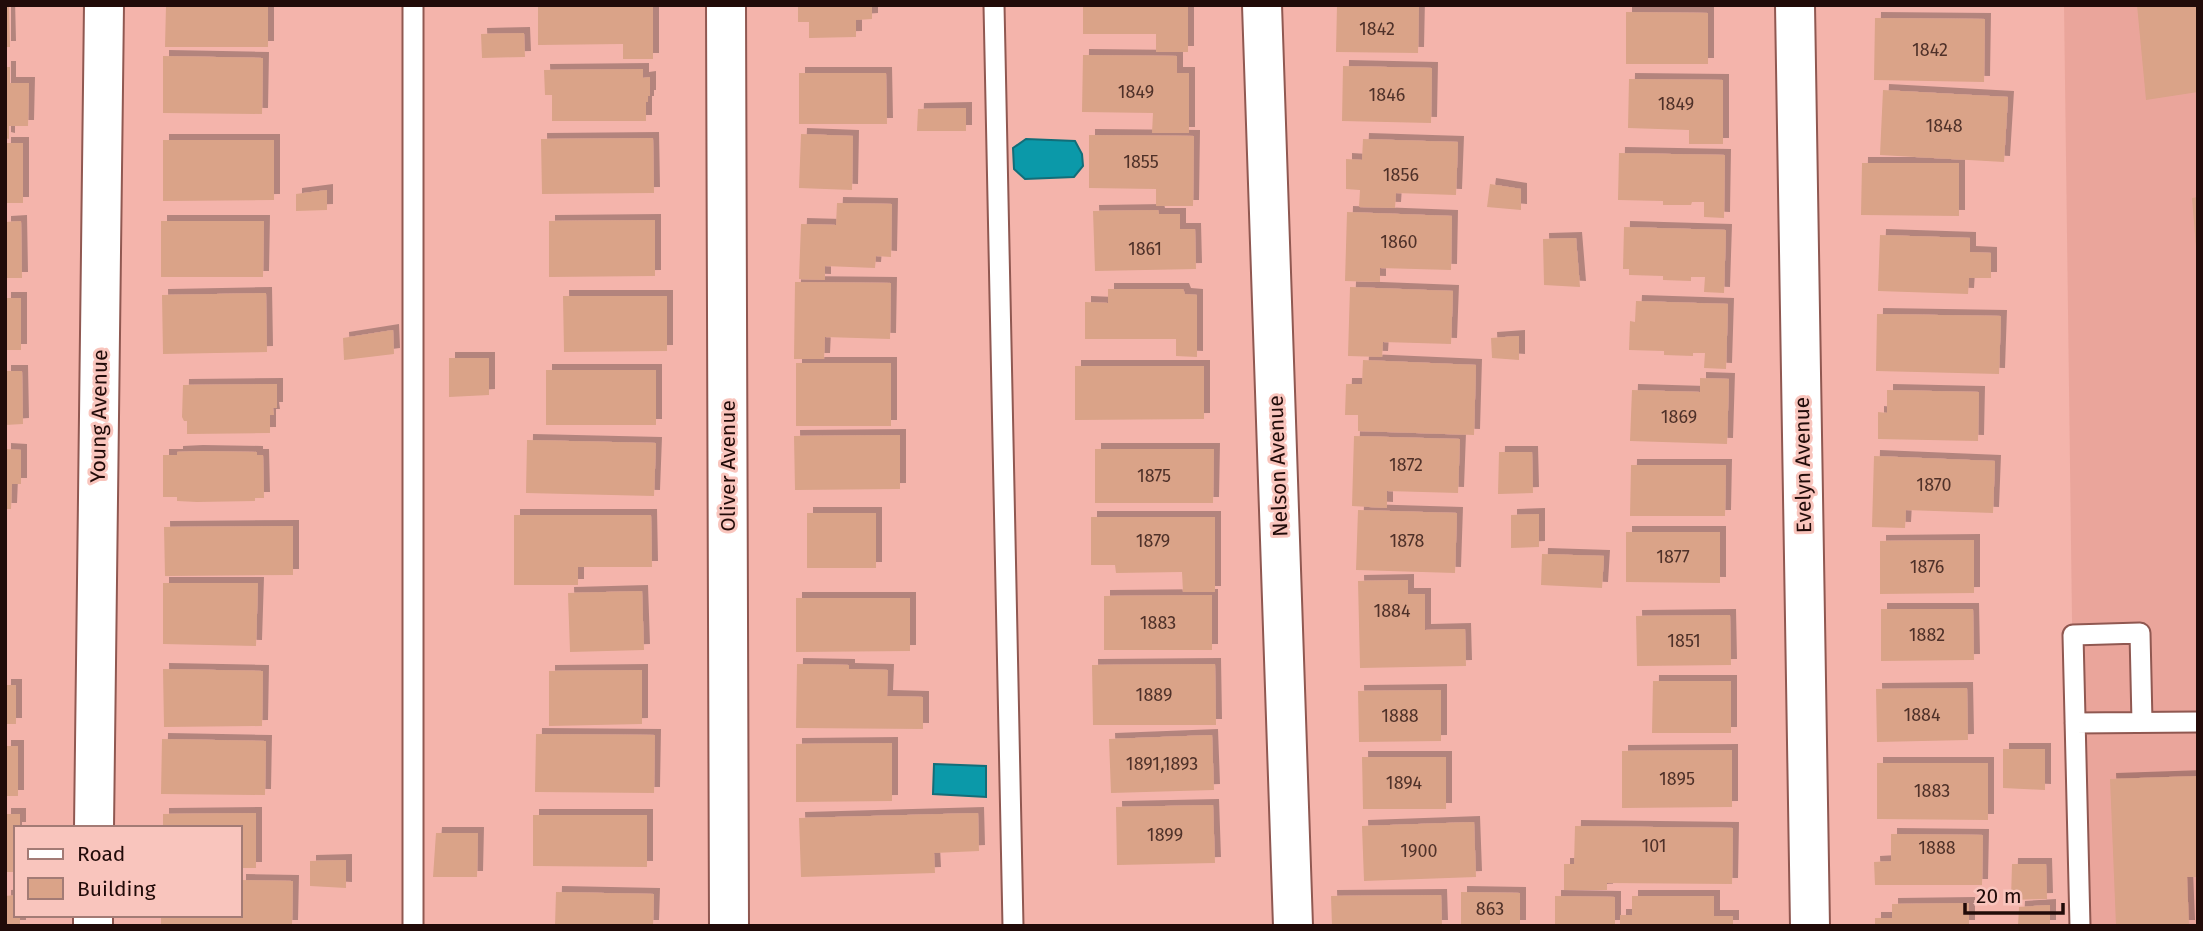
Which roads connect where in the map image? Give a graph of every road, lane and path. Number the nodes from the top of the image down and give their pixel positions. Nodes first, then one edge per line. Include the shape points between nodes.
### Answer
1 (104, 5) edge
2 (413, 5) edge
3 (726, 5) edge
4 (994, 5) edge
5 (1262, 5) edge
6 (1795, 5) edge
7 (2142, 722) junction
8 (2198, 722) edge
9 (2075, 723) junction
10 (94, 826) edge
11 (413, 926) edge
12 (729, 926) edge
13 (1013, 926) edge
14 (1293, 926) edge
15 (1810, 926) edge
16 (2080, 926) edge

1 - 10 street, Young Avenue
2 - 11 lane
3 - 12 street, Oliver Avenue
4 - 13 lane
5 - 14 street, Nelson Avenue
6 - 15 street, Evelyn Avenue
7 - 8 lane
7 - 9 lane
7 - 9 lane via 2140,633 2128,633 2073,635
9 - 16 lane

